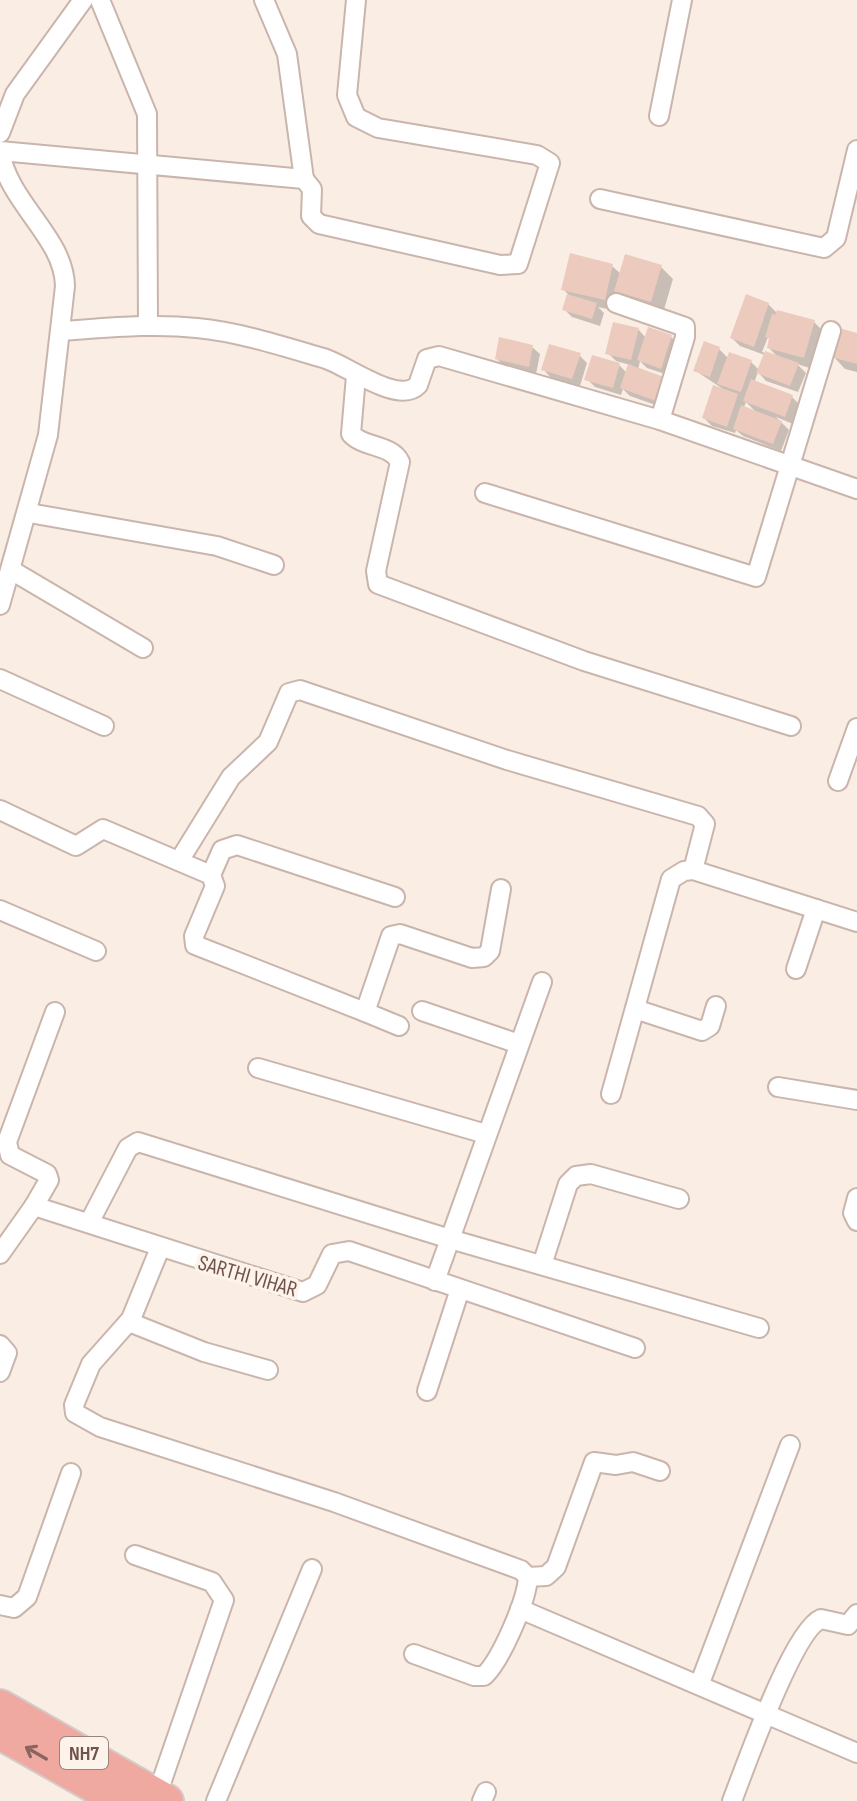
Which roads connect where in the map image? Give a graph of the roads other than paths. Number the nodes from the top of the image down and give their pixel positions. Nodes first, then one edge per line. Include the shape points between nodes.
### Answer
1 (83, 0) edge
2 (100, 0) edge
3 (264, 0) edge
4 (356, 0) edge
5 (682, 0) edge
6 (659, 116) dead end
7 (0, 133) edge
8 (857, 150) edge
9 (0, 152) edge
10 (147, 163) junction
11 (304, 179) junction
12 (600, 199) dead end
13 (616, 303) dead end
14 (148, 325) junction
15 (62, 331) junction
16 (831, 331) dead end
17 (356, 376) junction
18 (660, 420) junction
19 (789, 465) junction
20 (857, 489) edge
21 (485, 493) dead end
22 (29, 513) junction
23 (274, 565) dead end
24 (11, 570) junction
25 (0, 605) edge
26 (143, 648) dead end
27 (0, 679) edge
28 (104, 726) dead end
29 (791, 726) dead end
30 (857, 728) edge
31 (838, 781) dead end
32 (0, 810) edge
33 (179, 861) junction
34 (693, 870) junction
35 (211, 875) junction
36 (501, 889) dead end
37 (395, 897) dead end
38 (816, 909) junction
39 (0, 910) edge
40 (857, 922) edge
41 (96, 951) dead end
42 (796, 969) dead end
43 (542, 982) dead end
44 (716, 1006) dead end
45 (635, 1009) junction
46 (422, 1011) dead end
47 (55, 1012) dead end
48 (365, 1012) junction
49 (399, 1026) dead end
50 (519, 1044) junction
51 (258, 1068) dead end
52 (778, 1087) dead end
53 (611, 1094) dead end
54 (857, 1100) edge
55 (486, 1134) junction
56 (857, 1198) edge
57 (679, 1199) dead end
58 (34, 1206) junction
59 (857, 1221) edge
60 (89, 1223) junction
61 (450, 1239) junction
62 (160, 1248) junction
63 (0, 1254) edge
64 (542, 1265) junction
65 (435, 1281) junction
66 (460, 1289) junction
67 (129, 1322) junction
68 (759, 1328) dead end
69 (0, 1345) edge
70 (635, 1348) dead end
71 (268, 1370) dead end
72 (0, 1372) edge
73 (427, 1391) dead end
74 (790, 1445) dead end
75 (660, 1471) dead end
76 (71, 1473) dead end
77 (135, 1555) dead end
78 (312, 1569) dead end
79 (528, 1577) junction
80 (0, 1605) edge
81 (520, 1609) junction
82 (857, 1614) edge
83 (414, 1654) dead end
84 (700, 1683) junction
85 (0, 1706) edge
86 (765, 1714) junction
87 (0, 1733) edge
88 (857, 1753) edge
89 (162, 1798) edge
90 (120, 1801) edge
91 (216, 1801) edge
92 (732, 1801) edge

1 - 7 street via 15,94
2 - 10 street via 147,114
3 - 11 street via 287,54
4 - 11 street via 347,95 356,117 378,128 537,155 550,163 549,171 523,255 518,264 508,266 319,224 311,216 312,189
5 - 6 street
8 - 12 street via 836,238 824,248
9 - 10 street
9 - 15 street via 10,185 64,266
10 - 11 street
10 - 14 street
13 - 18 street via 685,327
14 - 15 street
14 - 17 street via 217,331 326,358
15 - 22 street via 48,435
16 - 19 street
17 - 18 street via 410,391 418,385 427,359 439,356
17 - 29 street via 351,434 394,453 400,462 376,571 378,584 584,661
18 - 19 street
19 - 20 street
19 - 21 street via 753,578
22 - 23 street via 217,546
22 - 24 street
24 - 25 street
24 - 26 street
27 - 28 street
30 - 31 street
32 - 33 street via 76,846 103,829
33 - 34 street via 231,777 268,742 289,693 300,690 507,760 698,816 705,832
33 - 35 street
34 - 38 street
34 - 45 street via 671,879
35 - 37 street via 222,850 237,845
35 - 48 street via 215,886 195,945
36 - 48 street via 490,951 484,957 395,934
38 - 40 street
38 - 42 street
39 - 41 street
43 - 50 street
44 - 45 street via 710,1026 702,1031
45 - 53 street
46 - 50 street
47 - 58 street via 7,1142 10,1155 47,1174 49,1180
48 - 49 street
50 - 55 street
51 - 55 street
52 - 54 street
55 - 61 street
56 - 59 street
57 - 64 street via 591,1174 576,1176 568,1184
58 - 60 street, SARTHI VIHAR
58 - 63 street
60 - 61 street via 128,1148 138,1142
60 - 62 street, SARTHI VIHAR
61 - 64 street
61 - 65 street
62 - 65 street, SARTHI VIHAR via 303,1292 313,1290 328,1259 341,1251
62 - 67 street
64 - 68 street
65 - 66 street, SARTHI VIHAR
66 - 70 street, SARTHI VIHAR
66 - 73 street
67 - 71 street
67 - 79 street via 91,1364 74,1405 79,1417 334,1502 521,1570
69 - 72 street via 7,1353
74 - 84 street
75 - 79 street via 633,1462 594,1462 556,1567 546,1576
76 - 80 street via 27,1597 14,1608
77 - 89 street via 212,1582 224,1600
78 - 91 street
79 - 81 street
81 - 83 street via 484,1676
81 - 84 street
82 - 86 street via 848,1625 821,1619 809,1626
84 - 86 street
85 - 89 highway, NH7
86 - 88 street
86 - 92 street
90 -> 87 highway, NH7

